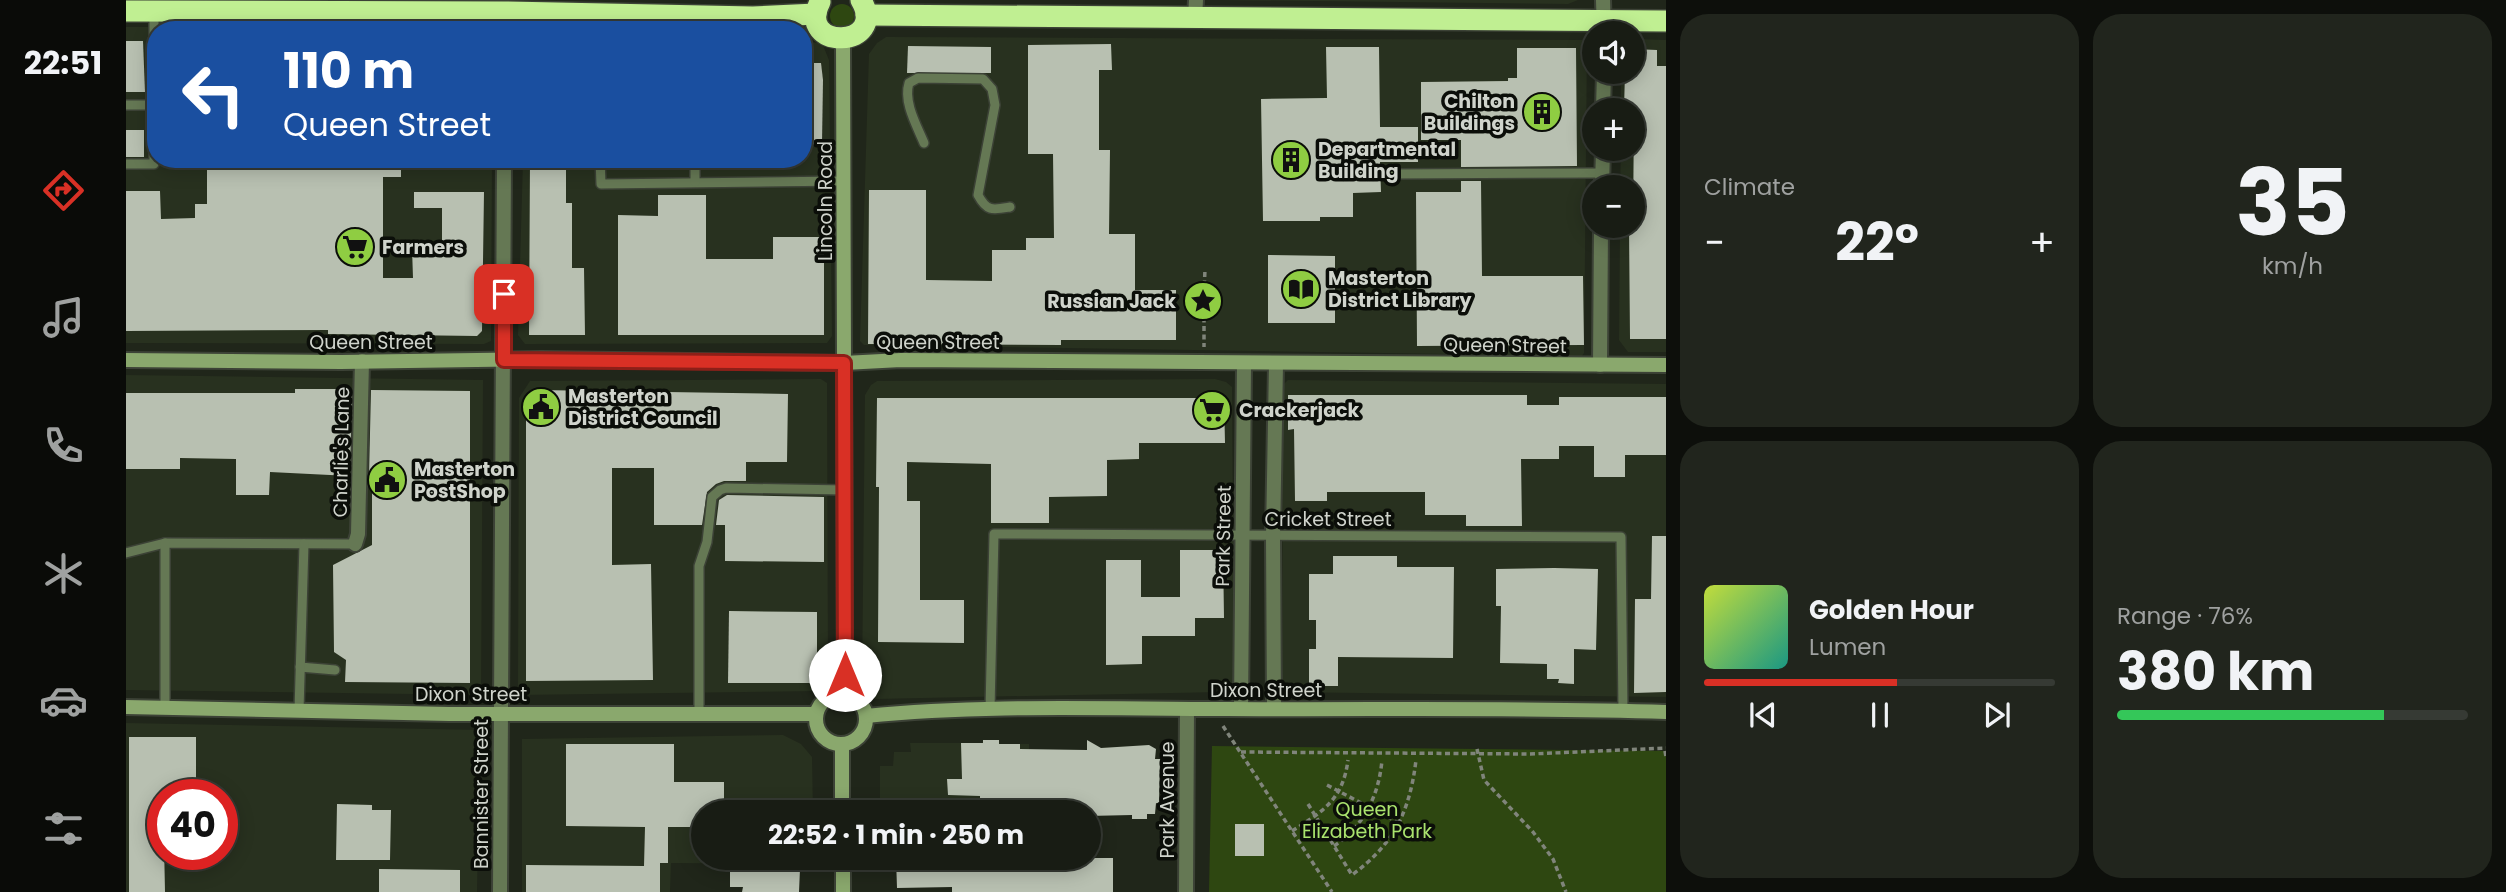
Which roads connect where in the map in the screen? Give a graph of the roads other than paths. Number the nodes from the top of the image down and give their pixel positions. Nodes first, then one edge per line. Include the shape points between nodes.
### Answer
1 (1603, 0) edge
2 (358, 5) edge
3 (818, 7) edge
4 (864, 8) edge
5 (1196, 9) edge
6 (126, 11) edge
7 (153, 11) junction
8 (153, 21) edge
9 (504, 21) edge
10 (711, 21) edge
11 (1604, 21) edge
12 (1666, 21) edge
13 (1645, 23) edge
14 (1582, 26) edge
15 (843, 40) junction
16 (126, 105) edge
17 (147, 105) edge
18 (924, 143) dead end
19 (126, 164) edge
20 (147, 164) edge
21 (504, 168) edge
22 (600, 168) edge
23 (695, 168) edge
24 (1392, 174) dead end
25 (1582, 179) edge
26 (844, 181) junction
27 (695, 182) junction
28 (1010, 207) dead end
29 (1601, 238) edge
30 (126, 360) edge
31 (504, 360) junction
32 (362, 361) junction
33 (844, 363) junction
34 (1244, 363) junction
35 (1276, 364) junction
36 (1600, 365) junction
37 (1666, 365) edge
38 (845, 490) junction
39 (1241, 536) junction
40 (1273, 537) junction
41 (165, 543) junction
42 (304, 544) junction
43 (355, 544) joint
44 (126, 553) edge
45 (300, 667) junction
46 (335, 670) dead end
47 (845, 694) junction
48 (126, 707) edge
49 (165, 708) junction
50 (1274, 708) junction
51 (990, 709) junction
52 (1187, 709) junction
53 (1241, 709) junction
54 (299, 710) junction
55 (1623, 711) junction
56 (1666, 712) edge
57 (501, 714) junction
58 (699, 714) junction
59 (816, 714) junction
60 (866, 716) junction
61 (842, 745) junction
62 (842, 800) edge
63 (843, 870) edge
64 (500, 892) edge
65 (843, 892) edge
66 (1186, 892) edge

1 - 11 street
2 - 7 highway
2 - 9 highway
3 - 10 highway
3 - 15 highway via 824,34
4 - 5 highway
4 - 15 highway via 862,29
5 - 14 highway
6 - 7 highway
7 - 8 lane
12 - 13 highway
15 - 26 street, Lincoln Road
16 - 17 lane
18 - 28 lane via 909,103 909,83 918,78 983,79 992,89 995,105 978,195 983,205
19 - 20 lane
21 - 31 street, Bannister Street
22 - 27 lane via 601,184
23 - 27 lane
24 - 25 lane
26 - 27 lane
26 - 33 street, Lincoln Road
29 - 36 street
30 - 32 street, Queen Street
31 - 32 street, Queen Street
31 - 33 street, Queen Street
31 - 57 street, Bannister Street
32 - 43 street, Charlie's Lane
33 - 34 street, Queen Street
33 - 38 street, Lincoln Road
34 - 35 street, Queen Street
34 - 39 street, Park Street
35 - 36 street, Queen Street
35 - 40 street
36 - 37 street, Queen Street
38 - 47 street, Lincoln Road
38 - 58 lane via 726,488 712,496 699,566
39 - 40 lane, Cricket Street
39 - 51 lane, Cricket Street via 993,534
39 - 53 street, Park Street
40 - 50 street
40 - 55 lane, Cricket Street via 1621,537
41 - 42 lane
41 - 44 lane
41 - 49 lane
42 - 43 lane
42 - 45 lane
45 - 46 lane
45 - 54 lane
47 - 59 street via 827,698
47 - 60 street via 863,706
48 - 49 street, Dixon Street
49 - 54 street, Dixon Street
50 - 53 street, Dixon Street
50 - 55 street, Dixon Street
51 - 52 street, Dixon Street
51 - 60 street, Dixon Street
52 - 53 street, Dixon Street
52 - 66 street, Park Avenue
54 - 57 street, Dixon Street
55 - 56 street, Dixon Street
57 - 58 street, Dixon Street
57 - 64 street, Bannister Street
58 - 59 street, Dixon Street
59 - 61 street via 823,737
60 - 61 street via 860,736
61 - 62 street
63 - 65 street

